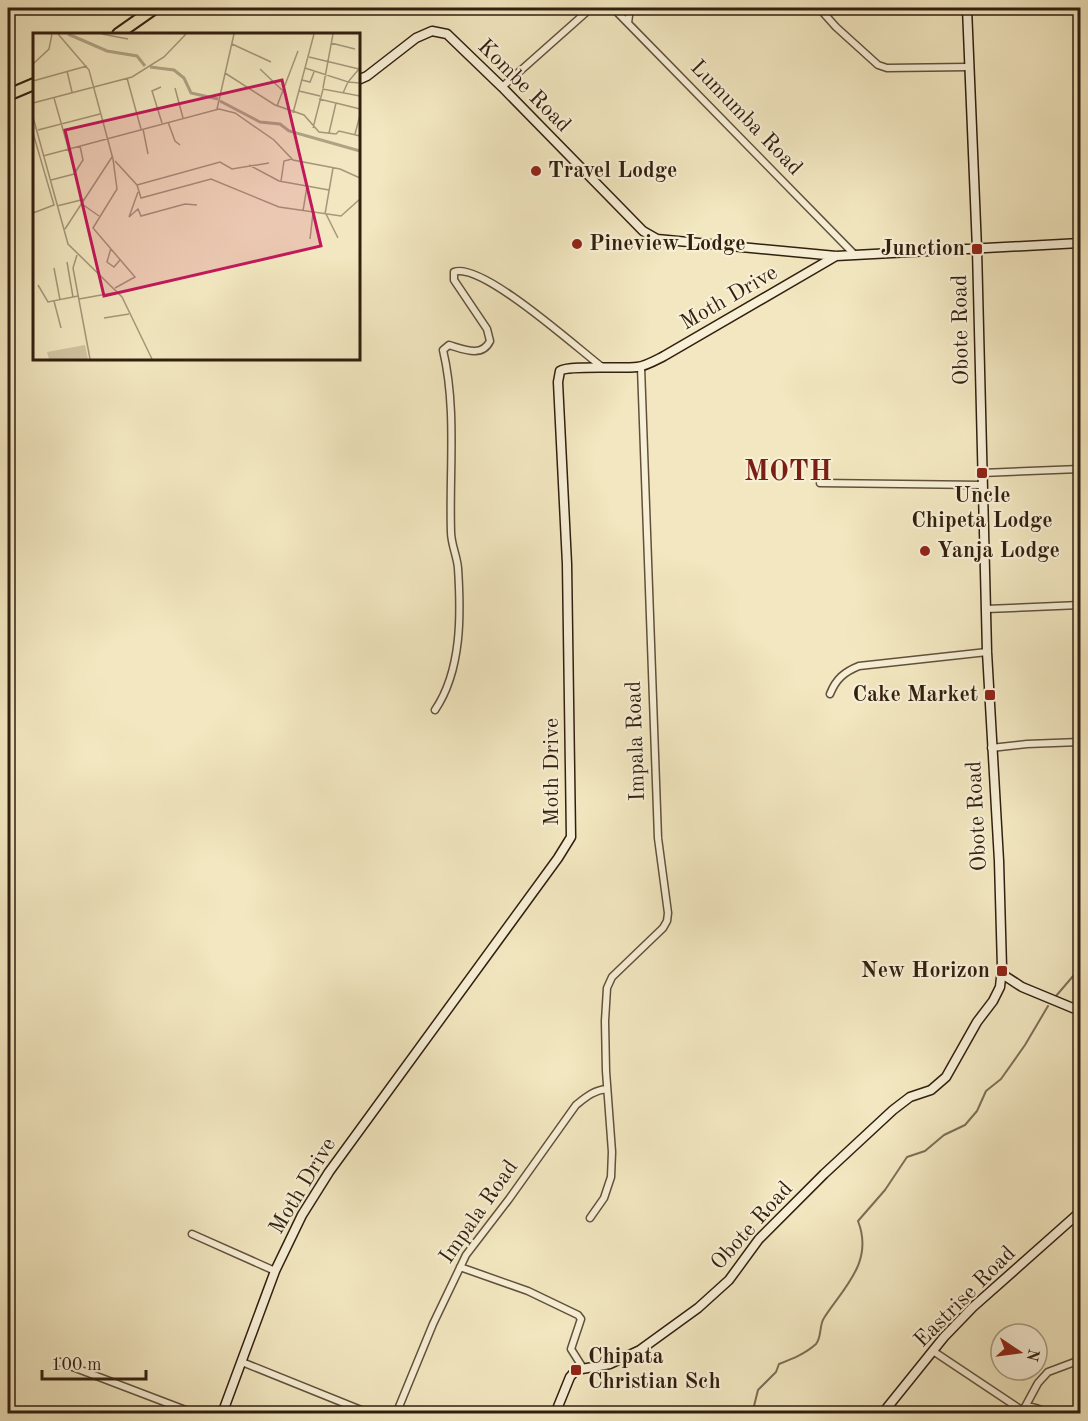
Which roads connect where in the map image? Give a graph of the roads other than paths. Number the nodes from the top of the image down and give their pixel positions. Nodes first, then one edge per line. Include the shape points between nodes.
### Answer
1 (155, 8) edge
2 (591, 8) edge
3 (613, 8) edge
4 (630, 8) edge
5 (819, 8) edge
6 (968, 8) edge
7 (628, 23) junction
8 (119, 33) edge
9 (969, 68) junction
10 (360, 79) edge
11 (33, 84) edge
12 (502, 87) junction
13 (8, 95) edge
14 (1080, 243) edge
15 (977, 249) junction
16 (854, 254) junction
17 (836, 256) junction
18 (640, 367) junction
19 (605, 369) junction
20 (1080, 469) edge
21 (982, 473) junction
22 (820, 483) dead end
23 (982, 485) junction
24 (1080, 605) edge
25 (986, 609) junction
26 (987, 652) junction
27 (830, 694) dead end
28 (435, 710) dead end
29 (1080, 742) edge
30 (992, 748) junction
31 (1002, 974) junction
32 (1080, 1011) edge
33 (607, 1089) junction
34 (1080, 1212) edge
35 (590, 1218) dead end
36 (192, 1234) dead end
37 (460, 1267) junction
38 (275, 1271) junction
39 (933, 1351) junction
40 (1080, 1360) edge
41 (57, 1361) dead end
42 (242, 1362) junction
43 (583, 1368) junction
44 (1021, 1410) edge
45 (196, 1413) edge
46 (222, 1413) edge
47 (371, 1413) edge
48 (396, 1413) edge
49 (555, 1413) edge
50 (882, 1413) edge
51 (1051, 1413) edge

1 - 8 highway
2 - 12 street
3 - 7 street, Lumumba Road
4 - 7 street
5 - 9 street via 878,65
6 - 9 street, Obote Road
7 - 16 street, Lumumba Road
9 - 15 street, Obote Road
10 - 12 street, Kombe Road via 416,38 432,31 447,34
11 - 13 highway
12 - 17 street, Kombe Road via 649,236
14 - 15 street, Kombe Road
15 - 16 street, Kombe Road
15 - 21 street, Obote Road
16 - 17 street, Kombe Road
17 - 18 street, Moth Drive
18 - 19 street, Moth Drive
18 - 33 street, Impala Road via 658,838 668,913 663,928 608,983
19 - 28 street via 504,290 471,272 454,272 454,280 487,329 490,341 488,347 478,351 449,345 443,350 448,372 450,535 458,566 458,638 445,696
19 - 38 street, Moth Drive via 563,369 558,375 567,564 571,837 329,1172 302,1215
20 - 21 street
21 - 23 street, Obote Road
22 - 23 street
23 - 25 street, Obote Road
24 - 25 street
25 - 26 street, Obote Road
26 - 27 street via 859,666 846,671
26 - 30 street, Obote Road
29 - 30 street
30 - 31 street, Obote Road
31 - 32 street via 1022,987
31 - 43 street, Obote Road via 993,1001 946,1077 931,1090 910,1097 893,1110 824,1174 759,1239 729,1280 698,1308 640,1350 610,1364
33 - 35 street, Impala Road via 611,1177 604,1198
33 - 37 street, Impala Road via 576,1105
34 - 39 street, Eastrise Road via 973,1307
36 - 38 street
37 - 43 street via 528,1291 578,1315 580,1324 571,1349
37 - 48 street, Impala Road
38 - 42 street, Moth Drive
39 - 44 street
39 - 50 street, Eastrise Road
40 - 44 street via 1048,1372
41 - 45 street
42 - 46 street, Moth Drive
42 - 47 street
43 - 49 street via 570,1377
44 - 51 street via 1032,1407

